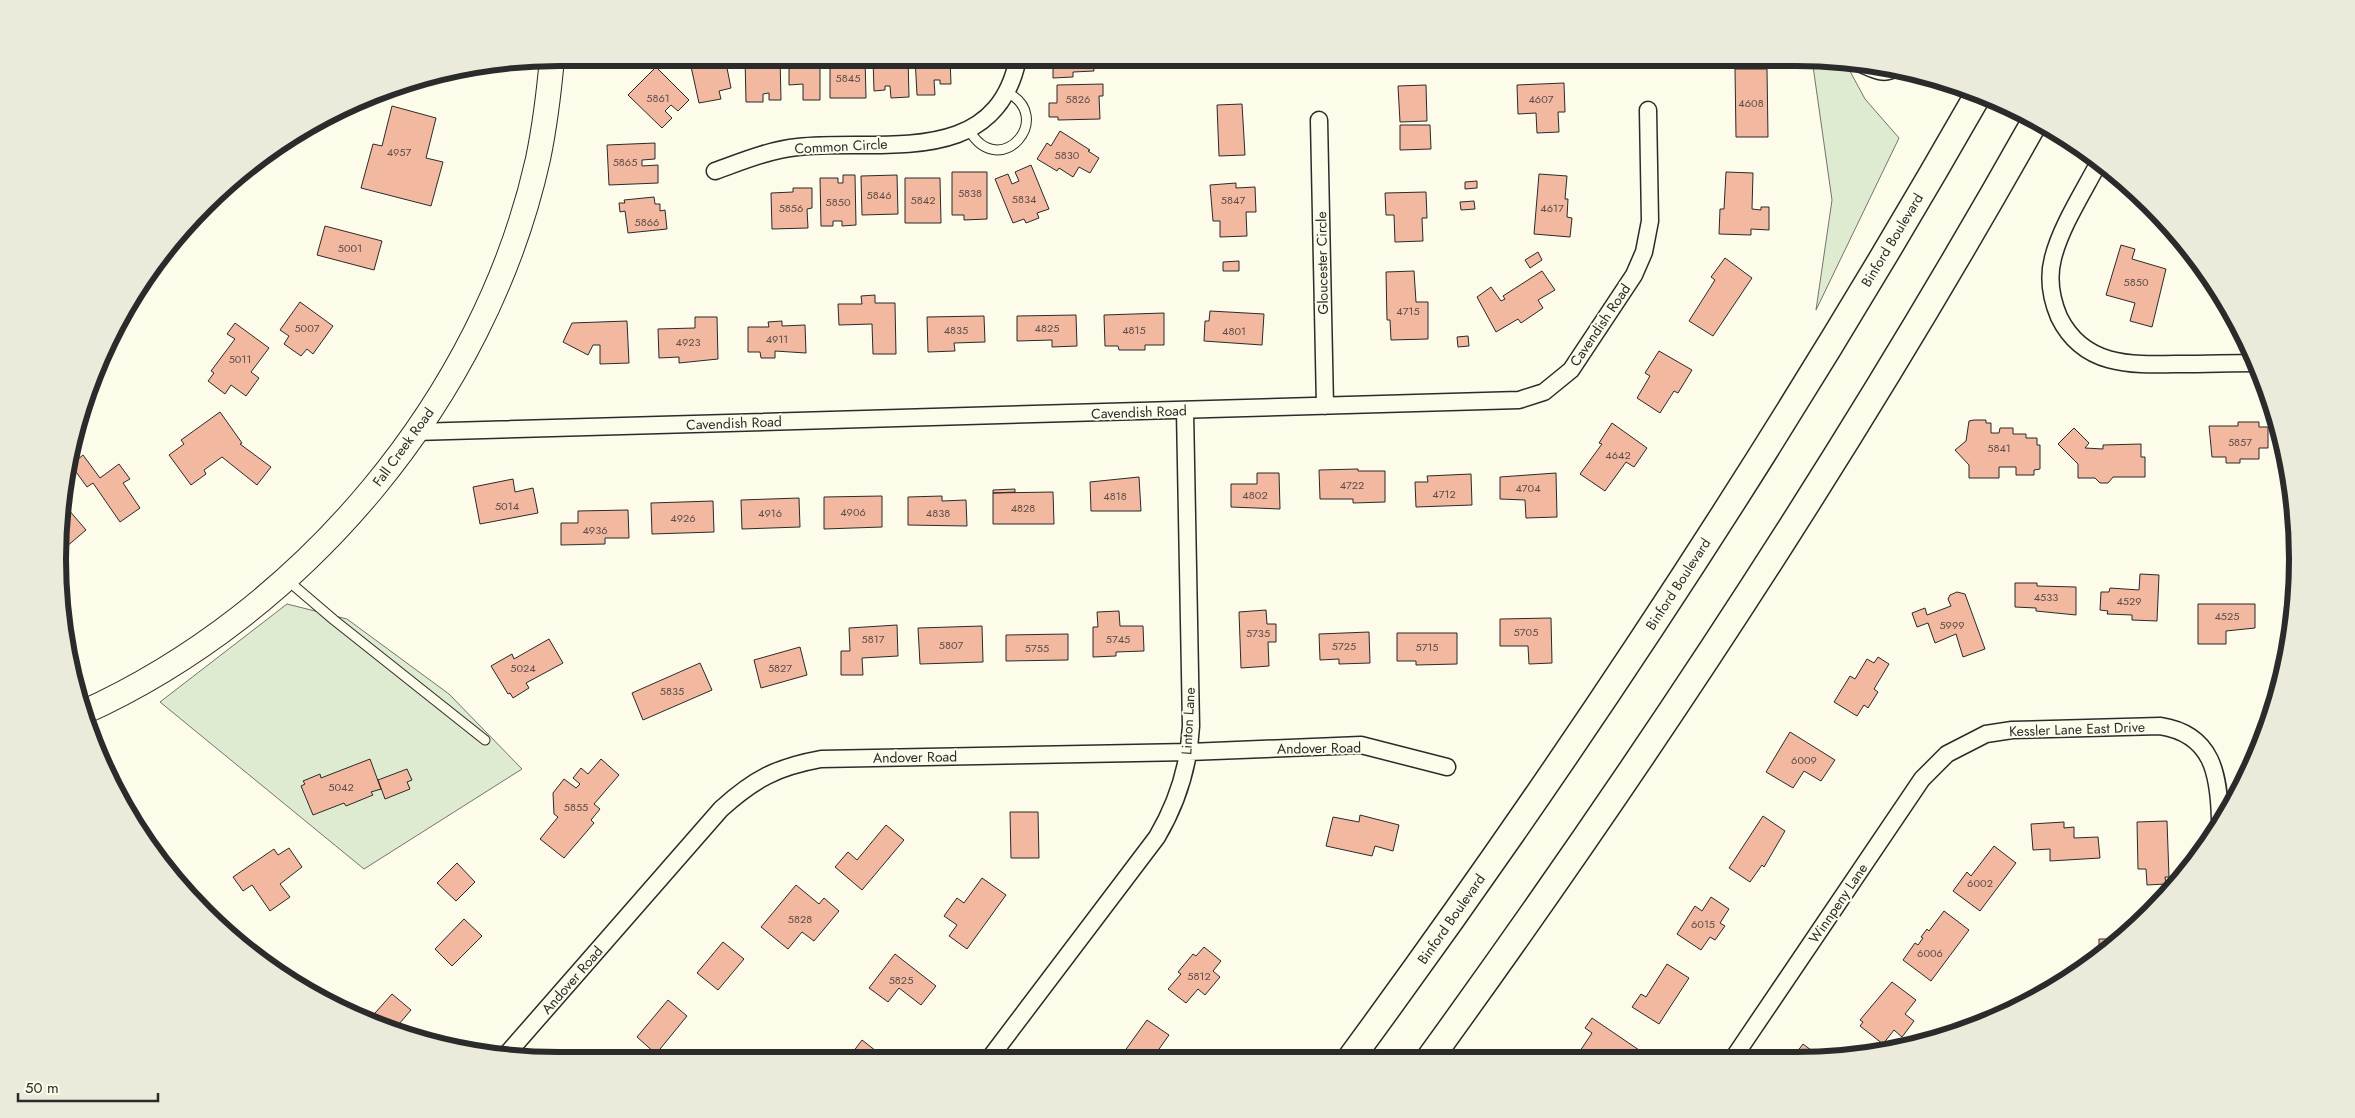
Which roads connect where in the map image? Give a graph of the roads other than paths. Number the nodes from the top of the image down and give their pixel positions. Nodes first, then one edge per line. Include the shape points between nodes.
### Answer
1 (551, 66) edge
2 (1015, 66) edge
3 (1006, 92) junction
4 (1975, 100) edge
5 (1648, 110) dead end
6 (1319, 120) dead end
7 (2032, 127) edge
8 (969, 130) junction
9 (2096, 168) edge
10 (715, 171) dead end
11 (2248, 362) edge
12 (1325, 406) junction
13 (1186, 411) junction
14 (415, 432) junction
15 (286, 579) junction
16 (90, 709) edge
17 (485, 740) dead end
18 (1188, 752) junction
19 (1947, 754) joint
20 (1447, 766) dead end
21 (2220, 810) edge
22 (511, 1049) edge
23 (994, 1052) edge
24 (1355, 1052) edge
25 (1434, 1052) edge
26 (1737, 1052) edge

1 - 14 main road, Fall Creek Road via 537,161 514,238 469,343
2 - 3 street, Common Circle
3 - 8 street, Common Circle via 990,113
3 - 8 lane via 1016,99 1026,114 1024,132 1018,142 1004,149 990,149 978,142
4 - 24 main road, Binford Boulevard via 1854,304 1693,561 1509,835
5 - 12 street, Cavendish Road via 1651,213 1644,252 1634,275 1565,376 1544,392 1511,402
6 - 12 street, Gloucester Circle
7 - 25 main road via 1885,375 1754,585 1613,798
8 - 10 street, Common Circle via 929,143 799,146 756,155
9 - 11 street via 2058,244 2051,269 2054,304 2072,335 2100,357 2134,365
12 - 13 street, Cavendish Road
13 - 14 street, Cavendish Road
13 - 18 street, Linton Lane via 1191,717
14 - 15 main road, Fall Creek Road via 366,497
15 - 16 main road, Fall Creek Road via 198,648
15 - 17 lane
18 - 20 street, Andover Road via 1360,745
18 - 22 street, Andover Road via 821,759 770,772 740,791 721,809
18 - 23 street, Linton Lane via 1177,794 1157,836
19 - 21 street, Kessler Lane East Drive via 1978,737 2012,730 2160,726 2178,730 2204,749 2212,762 2219,787
19 - 26 street, Winnpeny Lane via 1918,786

